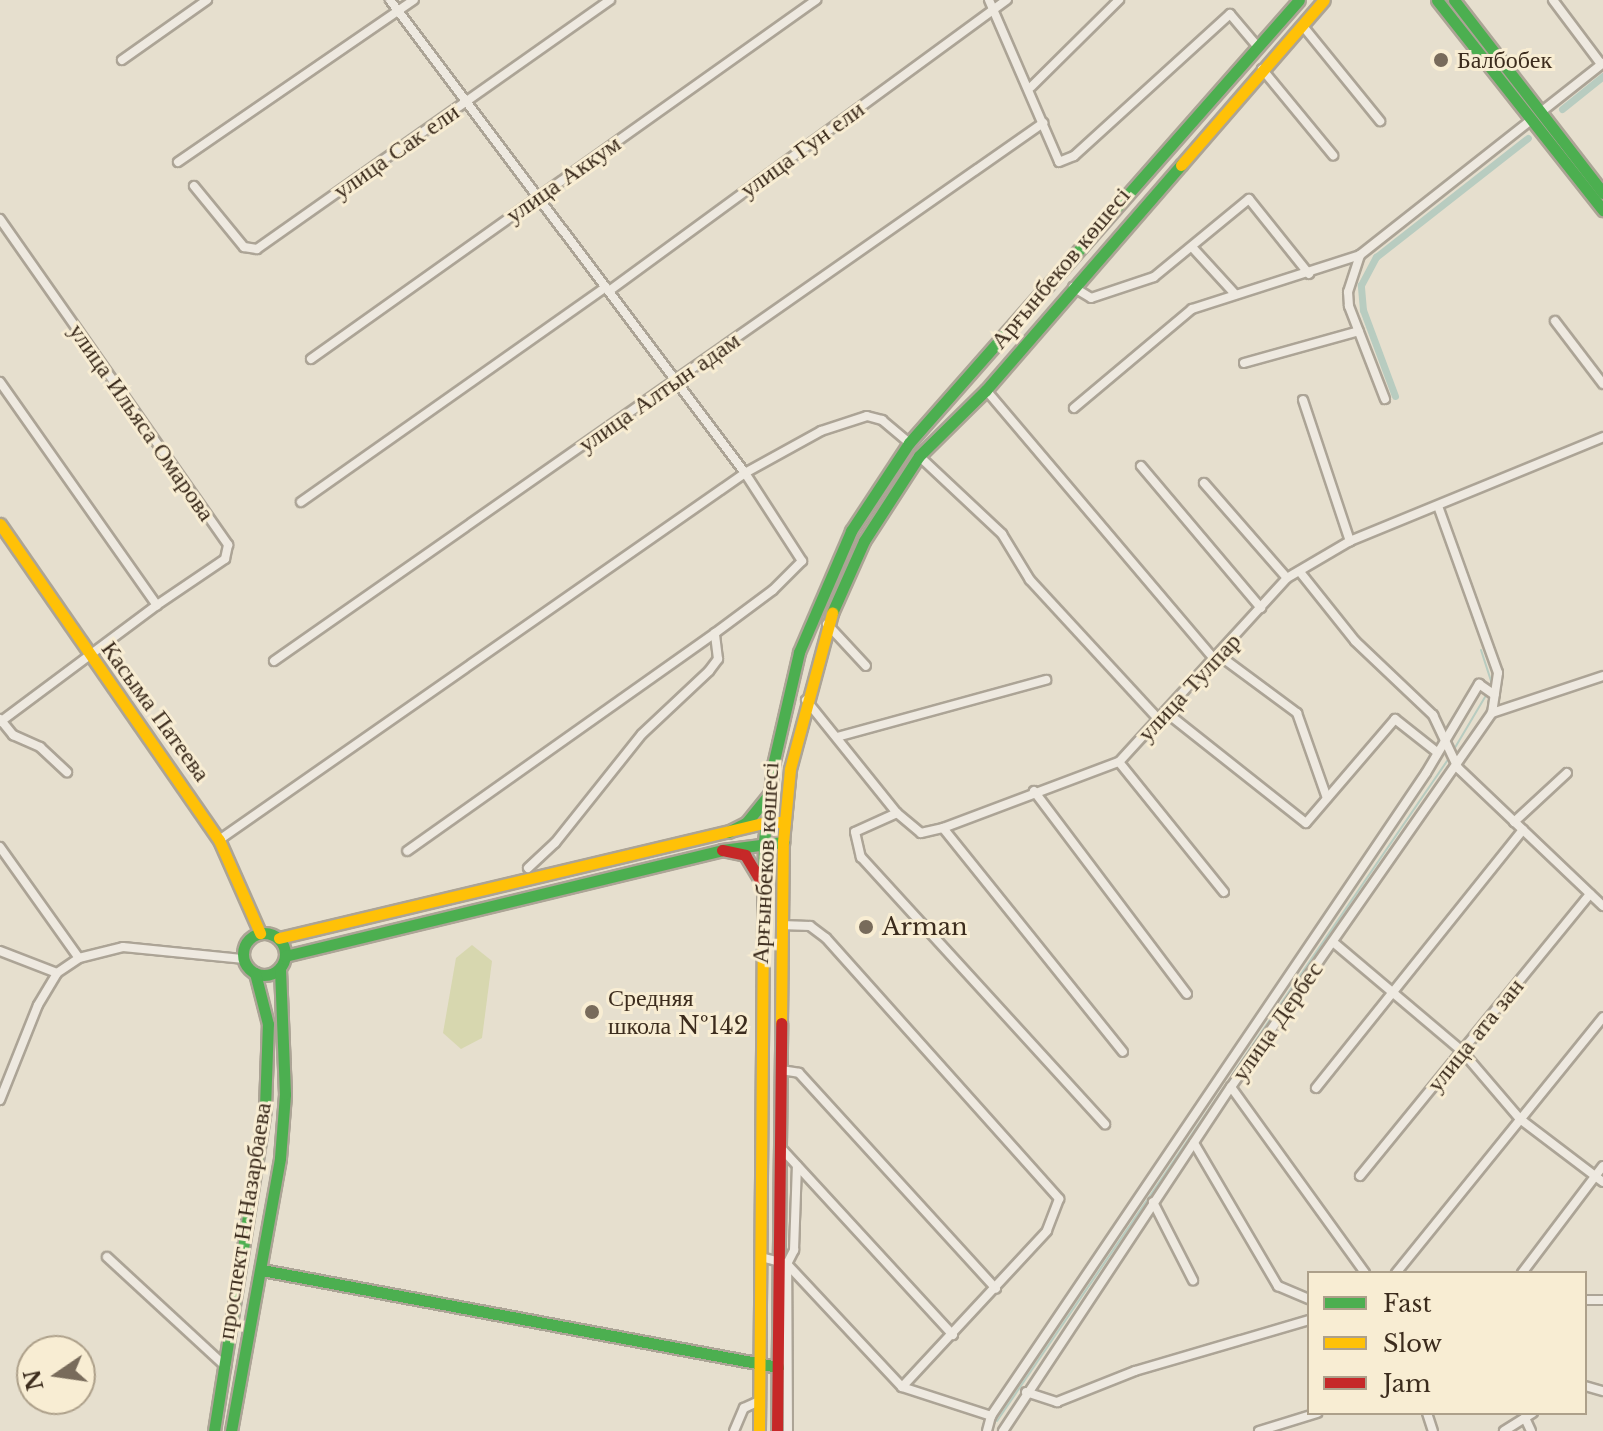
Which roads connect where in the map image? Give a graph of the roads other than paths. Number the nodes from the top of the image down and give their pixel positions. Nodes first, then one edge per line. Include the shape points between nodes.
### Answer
1 (207, 0) edge
2 (390, 0) edge
3 (414, 0) edge
4 (610, 0) edge
5 (816, 0) edge
6 (989, 0) edge
7 (1007, 0) edge
8 (1119, 0) edge
9 (1299, 0) edge
10 (1324, 0) edge
11 (1437, 0) edge
12 (1454, 0) edge
13 (1553, 0) edge
14 (996, 8) junction
15 (398, 11) junction
16 (1302, 25) junction
17 (1257, 46) junction
18 (122, 60) dead end
19 (1602, 64) edge
20 (1262, 68) junction
21 (1031, 87) junction
22 (465, 103) junction
23 (1536, 116) junction
24 (1380, 121) dead end
25 (1043, 123) junction
26 (1333, 155) dead end
27 (178, 162) dead end
28 (1136, 185) junction
29 (194, 186) dead end
30 (1603, 193) edge
31 (1149, 197) junction
32 (536, 198) junction
33 (1603, 210) edge
34 (0, 219) edge
35 (1192, 247) junction
36 (1360, 255) junction
37 (1309, 274) junction
38 (1073, 287) junction
39 (607, 289) junction
40 (1235, 294) junction
41 (1555, 321) dead end
42 (1359, 331) junction
43 (311, 359) dead end
44 (1244, 363) dead end
45 (675, 380) junction
46 (0, 382) edge
47 (1603, 384) edge
48 (986, 390) junction
49 (1385, 399) dead end
50 (1303, 400) dead end
51 (1074, 408) dead end
52 (1603, 437) edge
53 (909, 443) junction
54 (919, 456) junction
55 (1141, 466) dead end
56 (745, 473) junction
57 (1204, 483) dead end
58 (301, 502) dead end
59 (1438, 506) junction
60 (0, 524) edge
61 (1350, 541) junction
62 (1300, 572) junction
63 (1287, 578) junction
64 (157, 605) junction
65 (1261, 608) junction
66 (827, 624) junction
67 (715, 633) junction
68 (90, 658) junction
69 (1218, 658) junction
70 (274, 661) dead end
71 (866, 666) dead end
72 (1603, 676) edge
73 (1046, 680) dead end
74 (1495, 695) junction
75 (805, 698) junction
76 (1167, 713) junction
77 (1492, 713) junction
78 (1, 720) edge
79 (1160, 721) junction
80 (837, 737) junction
81 (1443, 744) junction
82 (1437, 752) junction
83 (1119, 762) junction
84 (1458, 768) junction
85 (67, 772) dead end
86 (1567, 773) dead end
87 (1034, 791) junction
88 (770, 794) junction
89 (1327, 798) junction
90 (897, 813) junction
91 (767, 822) junction
92 (785, 822) junction
93 (1514, 822) junction
94 (943, 828) junction
95 (1523, 830) junction
96 (728, 832) junction
97 (219, 840) junction
98 (764, 841) junction
99 (783, 842) junction
100 (0, 847) edge
101 (722, 850) junction
102 (407, 851) dead end
103 (528, 868) dead end
104 (763, 885) junction
105 (1224, 892) dead end
106 (1590, 894) junction
107 (1603, 906) edge
108 (781, 925) junction
109 (260, 933) junction
110 (279, 938) junction
111 (1333, 942) junction
112 (0, 951) edge
113 (285, 956) junction
114 (79, 958) junction
115 (244, 959) junction
116 (280, 968) junction
117 (57, 973) junction
118 (255, 973) junction
119 (1393, 991) junction
120 (1187, 994) dead end
121 (1603, 1017) edge
122 (1461, 1050) junction
123 (1123, 1052) dead end
124 (781, 1070) junction
125 (1231, 1087) junction
126 (1316, 1088) dead end
127 (0, 1100) edge
128 (1520, 1119) junction
129 (1105, 1124) dead end
130 (1194, 1143) junction
131 (780, 1148) junction
132 (797, 1166) junction
133 (1603, 1166) edge
134 (1360, 1176) dead end
135 (1599, 1179) edge
136 (1153, 1202) junction
137 (107, 1257) dead end
138 (761, 1257) junction
139 (783, 1261) junction
140 (262, 1270) junction
141 (1364, 1271) edge
142 (1398, 1271) edge
143 (1524, 1271) edge
144 (1193, 1280) dead end
145 (996, 1289) junction
146 (1307, 1298) edge
147 (1307, 1321) edge
148 (953, 1335) junction
149 (760, 1364) junction
150 (778, 1367) junction
151 (227, 1368) junction
152 (902, 1387) junction
153 (1026, 1392) junction
154 (759, 1401) junction
155 (1311, 1415) edge
156 (1529, 1415) edge
157 (991, 1416) junction
158 (214, 1431) edge
159 (231, 1431) edge
160 (734, 1431) edge
161 (759, 1431) edge
162 (777, 1431) edge
163 (788, 1431) edge
164 (988, 1431) edge
165 (1003, 1431) edge
166 (1259, 1431) edge
167 (1504, 1431) edge
168 (1531, 1431) edge

1 - 18 street
2 - 15 street
3 - 15 street
4 - 22 street, улица Сак ели
5 - 32 street, улица Аккум
6 - 14 street
7 - 14 street, улица Гун ели
8 - 21 street
9 - 17 main road, Арғынбеков көшесі
10 - 16 main road, Арғынбеков көшесі
11 - 23 main road
12 - 23 main road
13 - 19 street
14 - 21 street
14 - 39 street, улица Гун ели
15 - 22 street
15 - 27 street
16 - 20 main road, Арғынбеков көшесі
16 - 24 street
17 - 25 street via 1230,14 1074,156 1055,159
17 - 28 main road, Арғынбеков көшесі
19 - 23 street
20 - 26 street
20 - 31 main road, Арғынбеков көшесі
21 - 25 street
22 - 29 street, улица Сак ели via 257,249 244,247
22 - 32 street
23 - 30 main road
23 - 33 main road
23 - 36 street
25 - 45 street, улица Алтын адам
28 - 31 main road
28 - 53 main road, Арғынбеков көшесі
31 - 38 main road, Арғынбеков көшесі
32 - 39 street
32 - 43 street, улица Аккум
34 - 64 street, улица Ильяса Омарова via 228,545 225,559
35 - 37 street via 1249,199
35 - 38 street via 1154,277 1091,298
35 - 40 street
36 - 37 street
36 - 42 street via 1348,292
37 - 40 street
38 - 48 main road, Арғынбеков көшесі
39 - 45 street
39 - 58 street, улица Гун ели
40 - 51 street via 1180,316
41 - 47 street
42 - 44 street
42 - 49 street
45 - 56 street
45 - 70 street, улица Алтын адам
46 - 64 street
48 - 54 main road, Арғынбеков көшесі
48 - 69 street
50 - 61 street
52 - 59 street, улица Тулпар
53 - 56 street via 882,420 867,416 821,431
53 - 88 main road, Арғынбеков көшесі via 851,531 823,589 799,652
54 - 66 main road, Арғынбеков көшесі via 864,541
54 - 79 street via 1002,534 1030,580
55 - 65 street
56 - 67 street via 802,561
56 - 97 street
57 - 63 street
59 - 61 street, улица Тулпар
59 - 74 street via 1498,673
60 - 68 main road, Касыма Патеева
61 - 62 street, улица Тулпар
62 - 63 street, улица Тулпар
62 - 81 street via 1355,641 1433,715
63 - 65 street, улица Тулпар
64 - 68 street, улица Ильяса Омарова
65 - 69 street, улица Тулпар
66 - 71 street
66 - 75 main road, Арғынбеков көшесі
67 - 102 street
67 - 103 street via 718,659 709,671 642,734 555,843
68 - 78 street, улица Ильяса Омарова
68 - 97 main road, Касыма Патеева via 167,758
69 - 76 street, улица Тулпар
69 - 89 street via 1297,713
72 - 77 street
73 - 80 street
74 - 77 street
74 - 81 street, улица Дербес via 1479,684
75 - 80 street
75 - 92 main road, Арғынбеков көшесі
76 - 79 street, улица Тулпар
76 - 89 street via 1306,823
77 - 84 street, улица Дербес
78 - 85 street via 13,735 40,747
79 - 83 street, улица Тулпар
80 - 90 street
81 - 82 street, улица Дербес
81 - 84 street
82 - 89 street via 1395,719
82 - 157 street, улица Дербес
83 - 87 street, улица Тулпар
83 - 105 street
84 - 93 street
84 - 111 street, улица Дербес
86 - 93 street
87 - 94 street, улица Тулпар
87 - 120 street
88 - 91 main road, Арғынбеков көшесі
88 - 96 main road via 746,823
90 - 94 street via 921,833
90 - 129 street via 855,832 861,857
91 - 92 main road
91 - 96 main road
91 - 98 main road, Арғынбеков көшесі
92 - 99 main road, Арғынбеков көшесі
93 - 95 street
94 - 123 street
95 - 106 street
95 - 119 street
96 - 110 main road
97 - 109 main road, Касыма Патеева
98 - 99 main road
98 - 101 main road
98 - 104 main road, Арғынбеков көшесі
99 - 108 main road, Арғынбеков көшесі
100 - 114 street
101 - 104 main road via 745,855
101 - 113 main road
104 - 138 main road, Арғынбеков көшесі
106 - 107 street
106 - 122 street, улица ата зан
108 - 124 main road, Арғынбеков көшесі
108 - 145 street via 810,926 826,938 1055,1193 1058,1208 1047,1231
109 - 110 main road
109 - 115 main road via 244,948
110 - 113 main road
111 - 119 street
111 - 125 street, улица Дербес
112 - 117 street
113 - 116 main road
114 - 115 street via 123,947
114 - 117 street
115 - 118 main road
116 - 118 main road via 269,975
116 - 140 main road, проспект Н.Назарбаева via 285,1094
117 - 127 street via 38,1005
118 - 151 main road, проспект Н.Назарбаева via 268,1024 265,1108
119 - 122 street
119 - 126 street
121 - 128 street
122 - 128 street
122 - 134 street, улица ата зан
124 - 131 main road, Арғынбеков көшесі
124 - 145 street via 799,1073
125 - 130 street, улица Дербес
125 - 141 street
128 - 135 street
128 - 142 street
130 - 136 street, улица Дербес
130 - 146 street via 1278,1286
131 - 132 street
131 - 139 main road, Арғынбеков көшесі
132 - 139 street via 794,1250
132 - 148 street
133 - 135 street
135 - 143 street
136 - 144 street
136 - 153 street, улица Дербес
137 - 151 street
138 - 139 street
138 - 149 main road, Арғынбеков көшесі
139 - 150 main road, Арғынбеков көшесі
139 - 152 street
139 - 163 street
140 - 149 main road
140 - 159 main road, проспект Н.Назарбаева
145 - 148 street
147 - 153 street via 1135,1371 1057,1402
148 - 152 street
149 - 150 main road
149 - 154 main road, Арғынбеков көшесі
150 - 162 main road, Арғынбеков көшесі
151 - 158 main road, проспект Н.Назарбаева
152 - 157 street
153 - 165 street, улица Дербес
154 - 160 street via 744,1408
154 - 161 main road, Арғынбеков көшесі
155 - 166 street
156 - 167 street
156 - 168 street
157 - 164 street, улица Дербес

